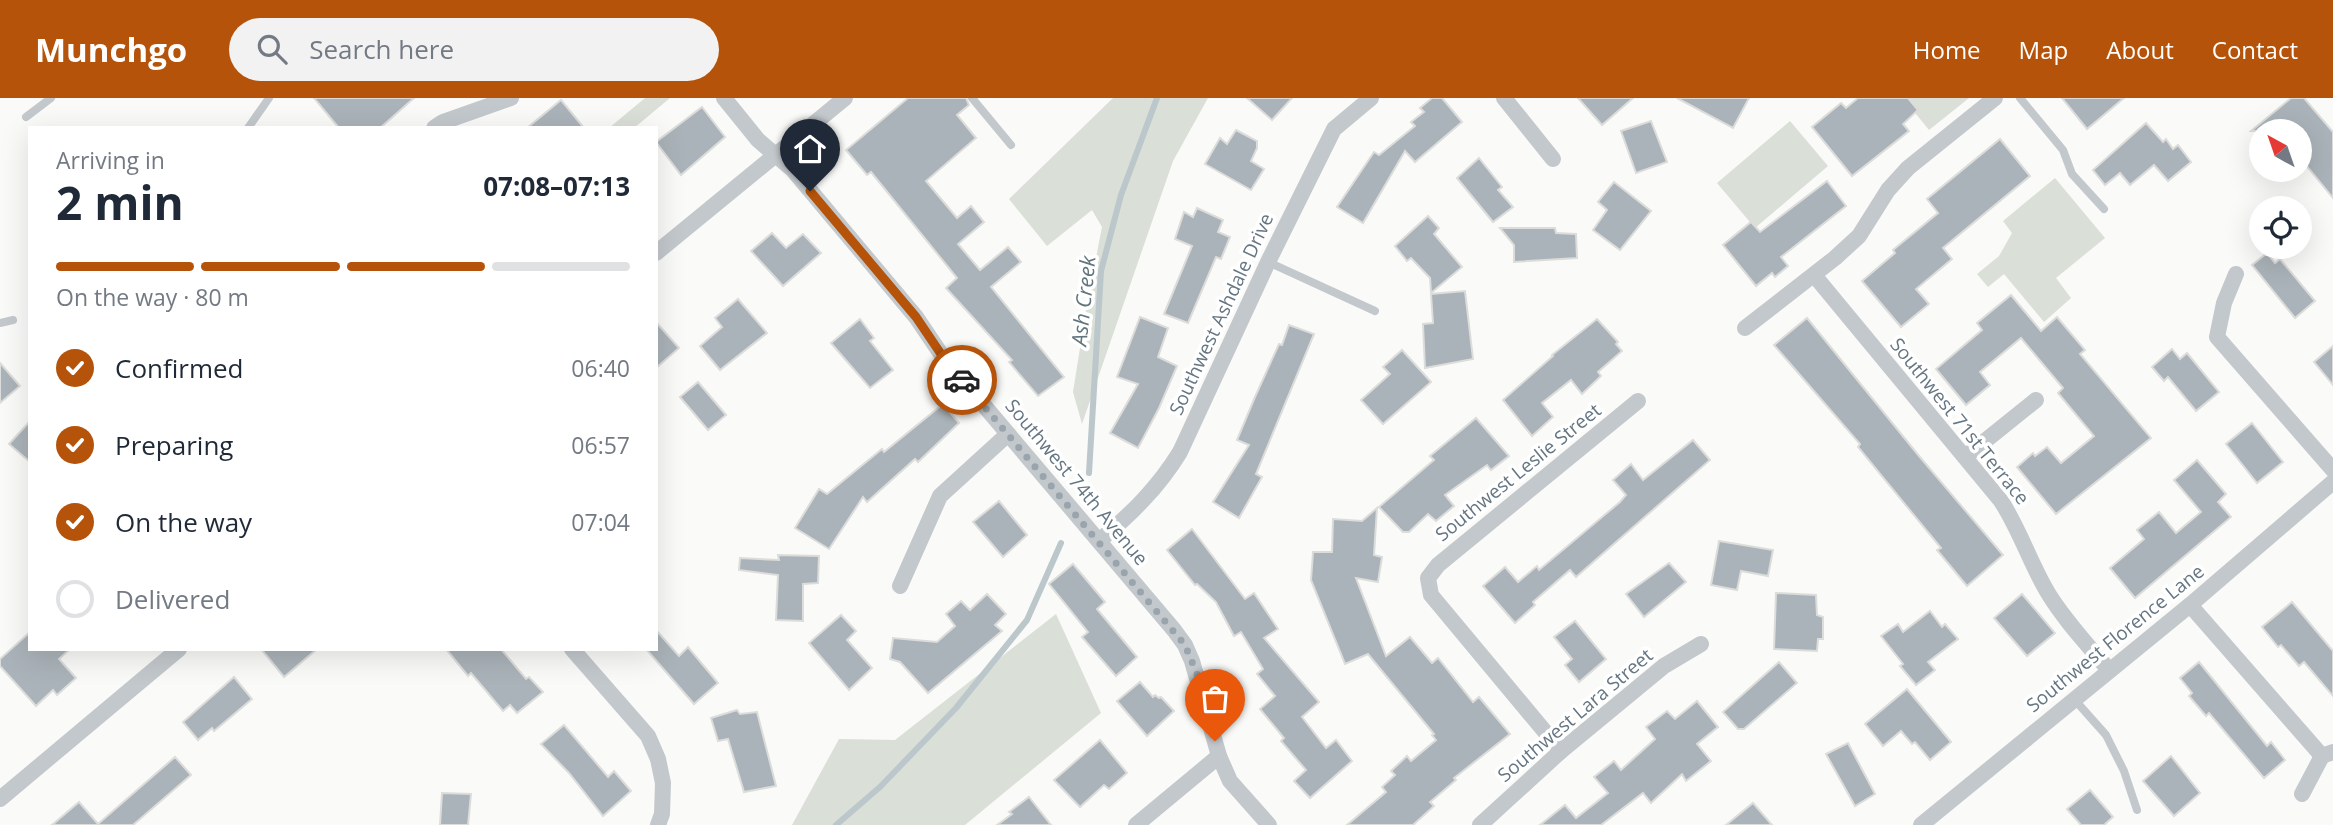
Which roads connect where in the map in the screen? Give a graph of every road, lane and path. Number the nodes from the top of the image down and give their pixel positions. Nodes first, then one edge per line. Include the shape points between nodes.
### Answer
1 (51, 98) edge
2 (269, 98) edge
3 (511, 98) edge
4 (724, 98) edge
5 (845, 98) edge
6 (972, 98) edge
7 (1371, 98) edge
8 (1504, 98) edge
9 (1995, 98) edge
10 (2020, 98) edge
11 (26, 117) dead end
12 (248, 126) edge
13 (438, 126) edge
14 (1011, 145) dead end
15 (775, 155) junction
16 (1553, 159) dead end
17 (2104, 208) dead end
18 (658, 251) edge
19 (1268, 261) junction
20 (2236, 274) dead end
21 (1814, 275) junction
22 (1375, 311) dead end
23 (13, 320) dead end
24 (0, 323) edge
25 (1745, 328) dead end
26 (2036, 400) dead end
27 (1638, 401) dead end
28 (1008, 434) junction
29 (1965, 457) junction
30 (2333, 470) edge
31 (2333, 482) edge
32 (1099, 541) junction
33 (900, 586) dead end
34 (2190, 605) junction
35 (1701, 644) dead end
36 (177, 651) edge
37 (574, 651) edge
38 (2109, 670) junction
39 (2074, 699) junction
40 (1561, 751) junction
41 (2328, 754) edge
42 (1219, 756) junction
43 (2302, 794) dead end
44 (0, 799) edge
45 (2137, 810) dead end
46 (659, 825) edge
47 (1136, 825) edge
48 (1269, 825) edge
49 (1480, 825) edge
50 (1922, 825) edge

1 - 11 lane
2 - 12 lane
3 - 13 street
4 - 15 street, Southwest 74th Avenue
5 - 15 street
6 - 14 lane
7 - 19 street, Southwest Ashdale Drive via 1335,128
8 - 16 street
9 - 21 street via 1908,168 1859,236
10 - 17 lane via 2063,150 2072,174
15 - 18 street
15 - 28 street, Southwest 74th Avenue via 793,170 916,317 943,357
19 - 22 lane
19 - 32 street, Southwest Ashdale Drive via 1180,452 1135,511
20 - 30 street via 2217,337
21 - 25 street
21 - 29 street, Southwest 71st Terrace
23 - 24 lane
26 - 29 street
27 - 40 street, Southwest Leslie Street via 1428,578 1431,595
28 - 32 street, Southwest 74th Avenue
28 - 33 street via 940,496
29 - 38 street, Southwest 71st Terrace via 2013,519 2058,609
31 - 34 street, Southwest Florence Lane
32 - 42 street, Southwest 74th Avenue via 1185,645
34 - 38 street, Southwest Florence Lane
34 - 41 street
35 - 40 street, Southwest Lara Street via 1664,666
36 - 44 street
37 - 46 street via 648,736 663,783
38 - 39 street, Southwest Florence Lane
39 - 45 lane via 2106,735
39 - 50 street, Southwest Florence Lane
40 - 49 street, Southwest Lara Street
41 - 43 street
42 - 47 street
42 - 48 street, Southwest 74th Avenue via 1230,781

